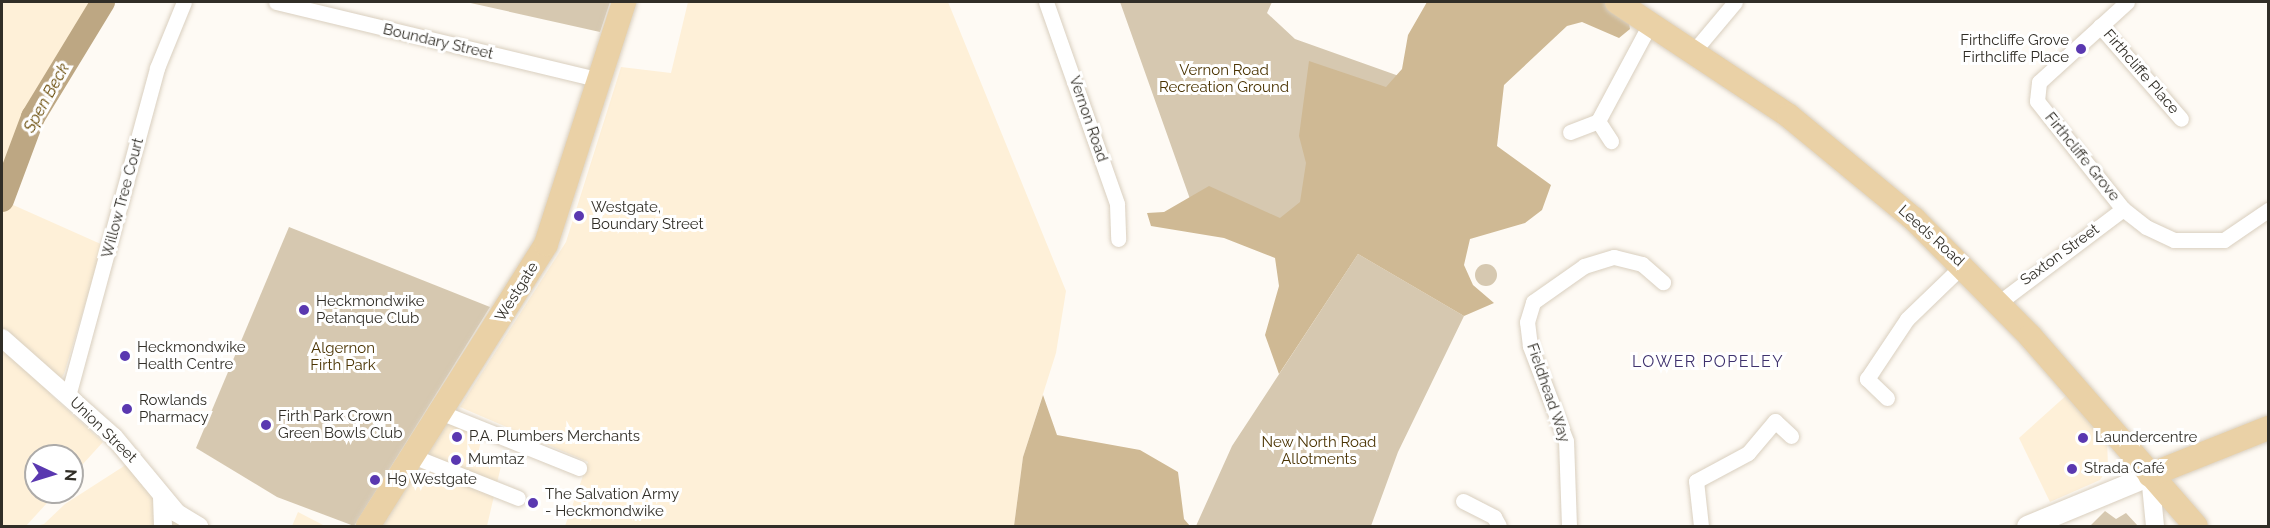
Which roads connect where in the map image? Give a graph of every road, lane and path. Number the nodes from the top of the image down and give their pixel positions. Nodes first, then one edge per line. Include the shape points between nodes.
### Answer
1 (184, 2) edge
2 (276, 2) edge
3 (624, 2) edge
4 (1046, 2) edge
5 (1617, 2) edge
6 (1735, 2) edge
7 (2127, 2) edge
8 (1650, 24) junction
9 (2100, 26) junction
10 (1693, 52) junction
11 (600, 80) junction
12 (2181, 119) dead end
13 (1598, 121) junction
14 (1570, 132) dead end
15 (1611, 141) dead end
16 (2123, 209) junction
17 (2268, 210) edge
18 (1118, 239) dead end
19 (1963, 265) junction
20 (1663, 282) dead end
21 (1998, 304) junction
22 (2, 338) edge
23 (68, 396) junction
24 (1887, 398) dead end
25 (440, 412) junction
26 (2268, 428) edge
27 (1791, 436) dead end
28 (410, 455) junction
29 (579, 468) dead end
30 (2150, 475) junction
31 (162, 497) junction
32 (518, 498) dead end
33 (1463, 501) dead end
34 (164, 526) edge
35 (199, 526) edge
36 (369, 526) edge
37 (1499, 526) edge
38 (1569, 526) edge
39 (1701, 526) edge
40 (2028, 526) edge
41 (2155, 526) edge
42 (2196, 526) edge

1 - 23 street, Willow Tree Court via 157,68
2 - 11 street, Boundary Street
3 - 11 main road, Westgate
4 - 18 street, Vernon Road via 1117,204
5 - 8 main road, Leeds Road
6 - 10 street
7 - 9 street, Firthcliffe Grove
8 - 10 main road, Leeds Road
8 - 13 street
9 - 12 street, Firthcliffe Place
9 - 16 street, Firthcliffe Grove via 2038,81 2037,101
10 - 19 main road, Leeds Road via 1789,116
11 - 25 main road, Westgate via 546,244
13 - 14 street
13 - 15 street
16 - 17 street, Firthcliffe Grove via 2146,227 2197,243 2224,240
16 - 21 street, Saxton Street
19 - 21 main road, Leeds Road
19 - 24 street via 1907,319 1867,379
20 - 38 street, Fieldhead Way via 1642,264 1614,257 1584,266 1533,302 1527,322 1530,346 1566,441
21 - 30 main road, Leeds Road
22 - 23 street, Union Street
23 - 31 street, Union Street via 135,459
25 - 28 main road, Westgate
25 - 29 street
26 - 30 main road
27 - 39 street via 1775,421 1748,453 1696,481
28 - 32 street
28 - 36 main road, Westgate
30 - 40 main road
30 - 41 street
30 - 42 main road, Leeds Road
31 - 34 street
31 - 35 street, Union Street
33 - 37 street via 1494,517

